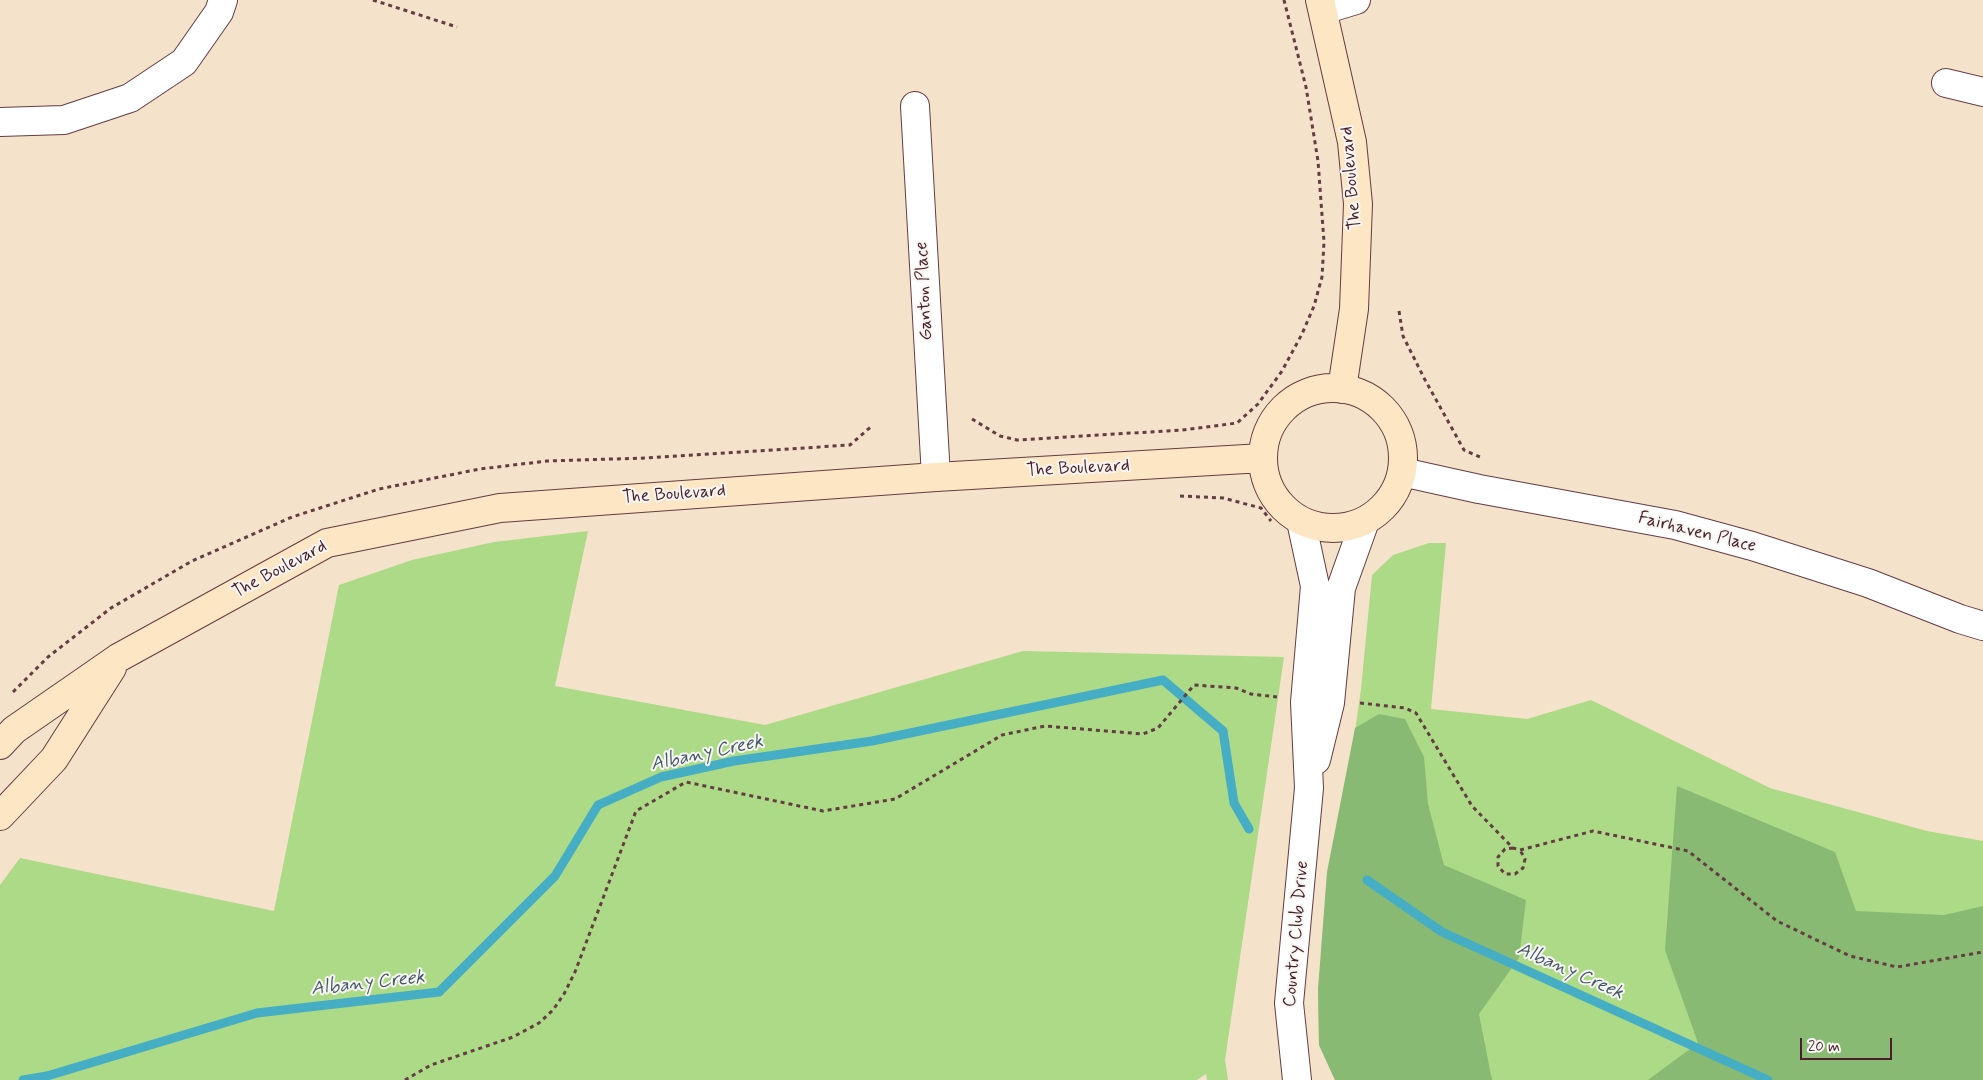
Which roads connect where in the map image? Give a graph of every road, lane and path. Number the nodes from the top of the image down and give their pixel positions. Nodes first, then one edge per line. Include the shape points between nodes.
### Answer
1 (223, 0) edge
2 (373, 0) edge
3 (1284, 0) edge
4 (1356, 0) edge
5 (1321, 5) edge
6 (457, 27) dead end
7 (1946, 84) dead end
8 (1983, 92) edge
9 (915, 106) dead end
10 (0, 122) edge
11 (1399, 311) dead end
12 (1342, 389) junction
13 (972, 419) dead end
14 (1263, 458) junction
15 (1486, 460) dead end
16 (1402, 472) junction
17 (936, 477) junction
18 (1180, 496) dead end
19 (1301, 521) junction
20 (1365, 522) junction
21 (1272, 523) dead end
22 (1983, 626) edge
23 (118, 658) junction
24 (1284, 698) dead end
25 (1354, 702) dead end
26 (0, 745) edge
27 (1309, 788) junction
28 (0, 816) edge
29 (1513, 848) junction
30 (1520, 850) junction
31 (1983, 952) edge
32 (405, 1080) edge
33 (1297, 1080) edge

1 - 10 street via 219,12 184,62 130,98 64,120
2 - 6 path
3 - 13 path via 1306,87 1318,162 1324,242 1322,277 1302,334 1282,371 1258,404 1237,424 1017,440 1000,436
4 - 5 street
5 - 12 street, The Boulevard via 1352,142 1358,204 1354,309
7 - 8 street
9 - 17 street, Ganton Place
11 - 15 path via 1407,344 1464,450
12 - 14 street via 1330,388 1306,394 1287,406 1272,424
12 - 16 street via 1369,398 1390,417 1402,444
14 - 17 street, The Boulevard
14 - 19 street via 1266,479 1275,497
16 - 20 street via 1393,496
16 - 22 street, Fairhaven Place via 1675,525 1868,583
17 - 23 street, The Boulevard via 500,508 327,543
18 - 21 path via 1223,498 1261,508
19 - 20 street via 1340,528
19 - 27 street, Country Club Drive via 1316,586 1305,702
20 - 27 street, Country Club Drive via 1341,588 1330,703
23 - 26 street, The Boulevard via 14,730
23 - 28 street, The Boulevard via 54,760
24 - 32 path via 1251,694 1236,688 1194,685 1158,728 1143,734 1045,726 1002,735 895,799 823,811 686,782 636,811 575,972 553,1010 539,1023 513,1037 430,1065
25 - 29 path via 1405,708 1416,714 1472,806
27 - 33 street, Country Club Drive via 1289,1004
29 - 30 path
29 - 30 path via 1504,849 1498,857 1498,866 1505,874 1515,874 1523,868 1525,859
30 - 31 path via 1593,831 1688,851 1777,921 1850,956 1897,967

